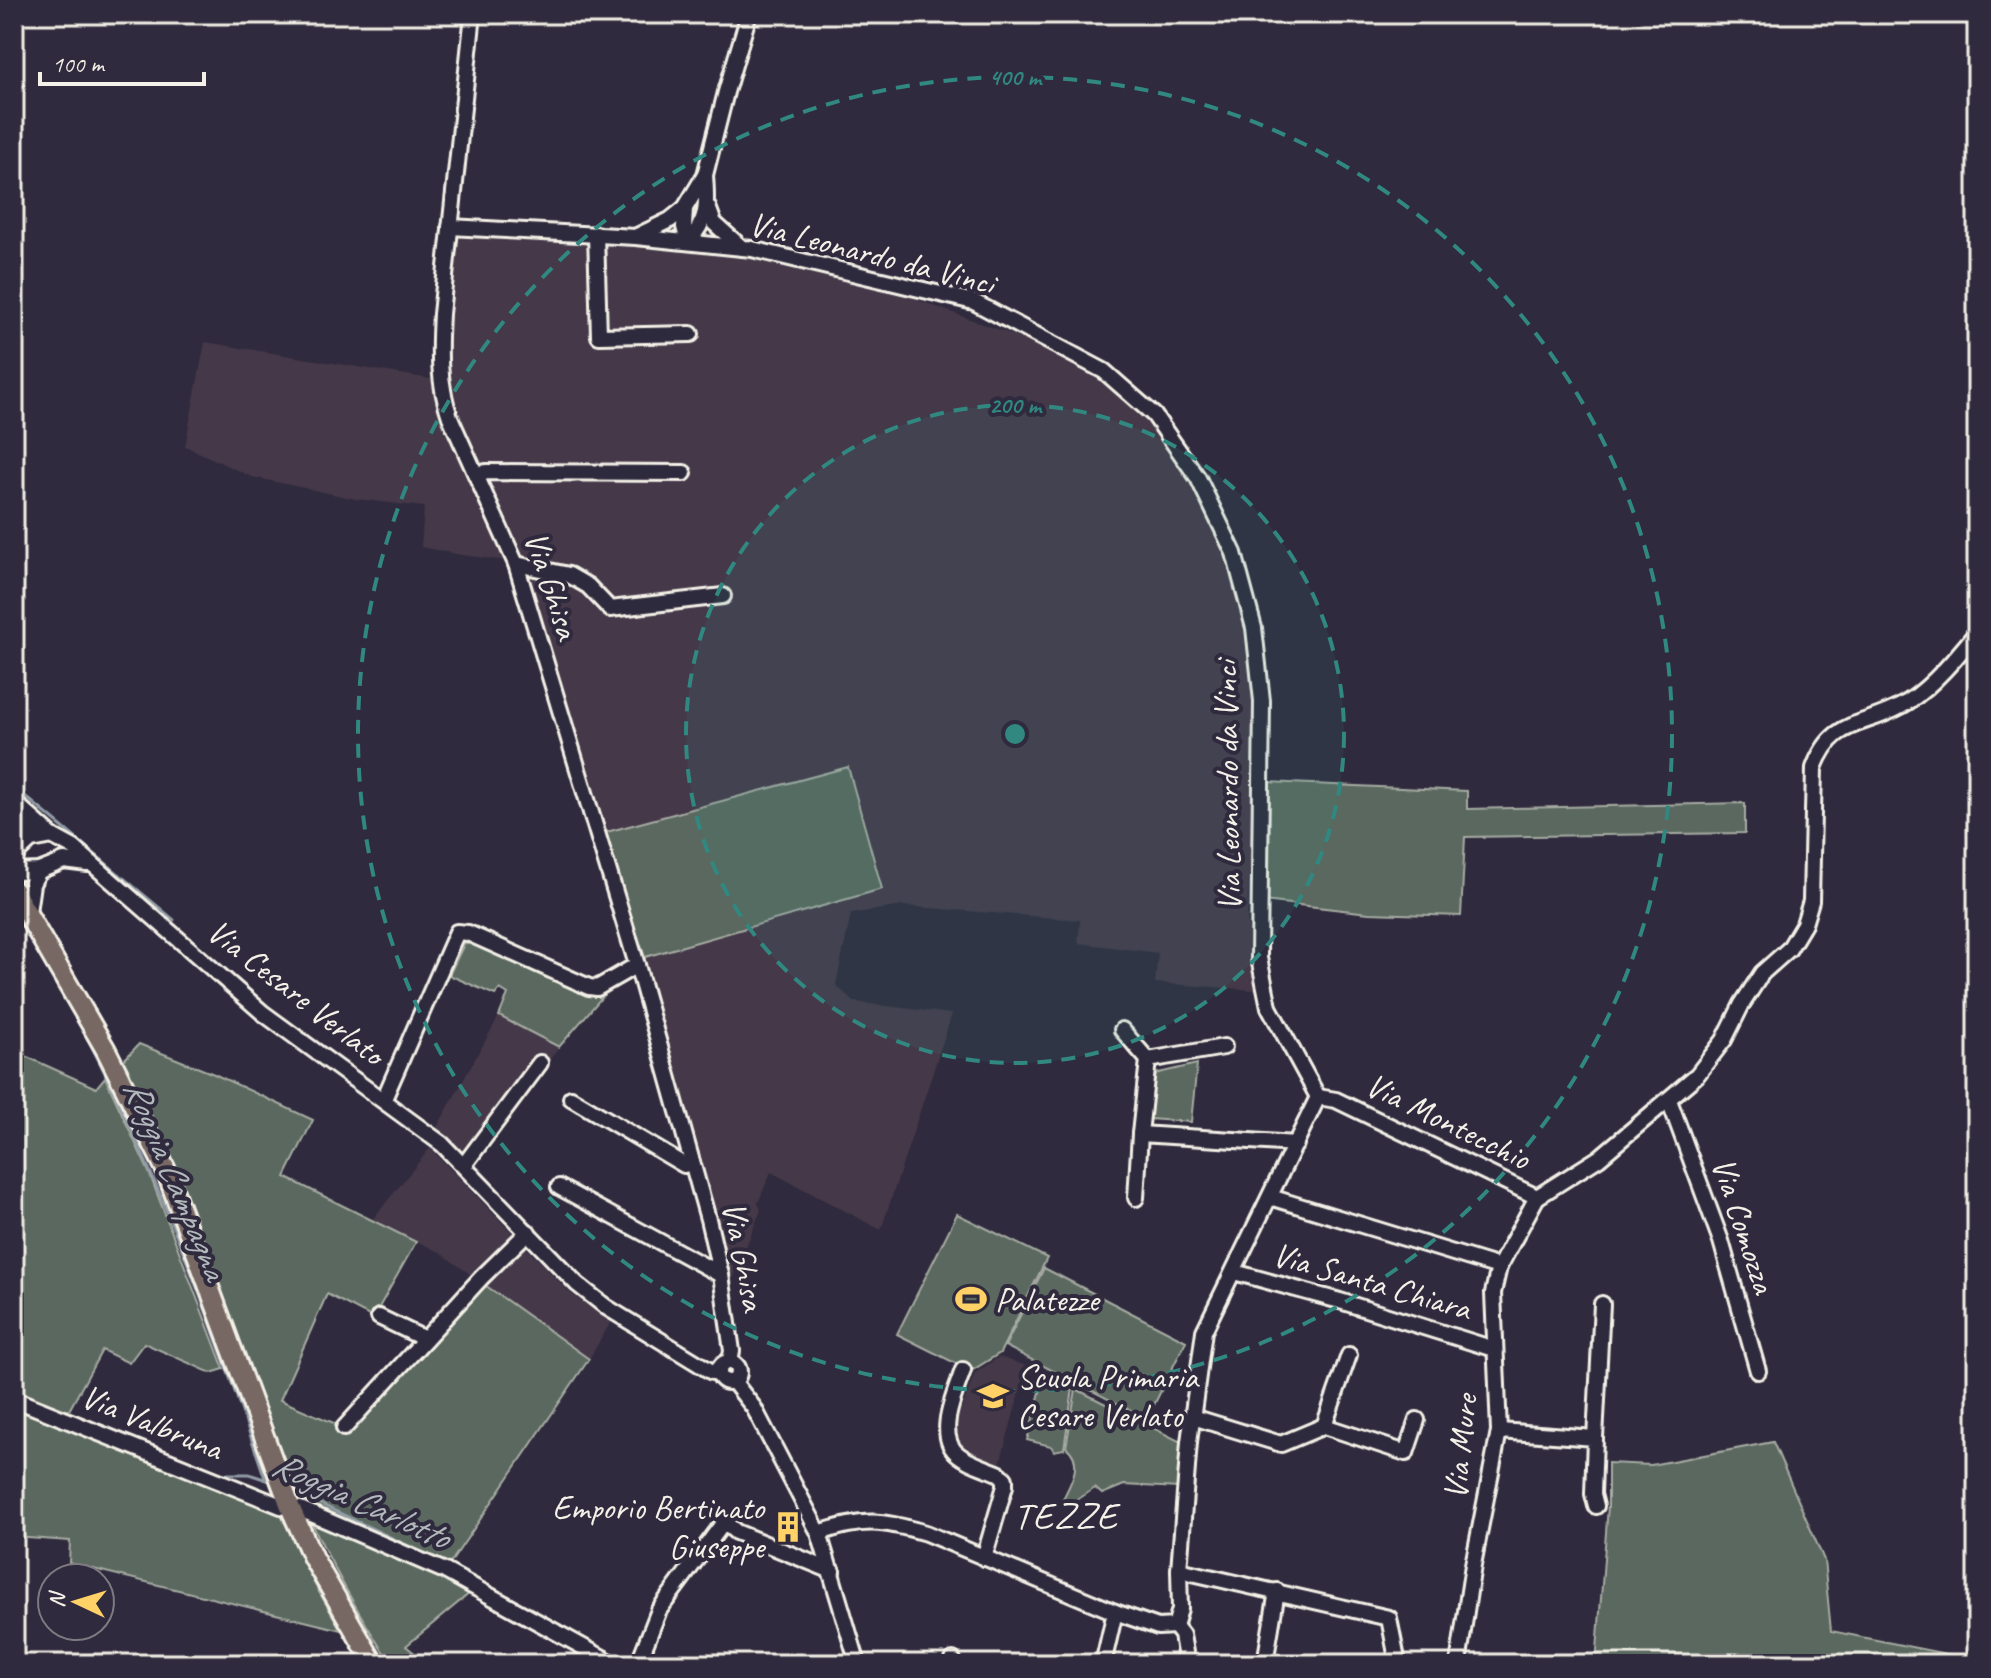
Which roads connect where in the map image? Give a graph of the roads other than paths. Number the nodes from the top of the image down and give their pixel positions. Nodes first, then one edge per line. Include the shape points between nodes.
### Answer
1 (749, 14) edge
2 (473, 17) edge
3 (705, 175) junction
4 (707, 205) junction
5 (685, 208) junction
6 (450, 227) junction
7 (596, 234) junction
8 (636, 237) junction
9 (688, 242) junction
10 (742, 248) junction
11 (691, 334) dead end
12 (684, 473) dead end
13 (477, 476) junction
14 (516, 564) junction
15 (723, 596) dead end
16 (1977, 632) edge
17 (14, 802) edge
18 (14, 827) edge
19 (52, 836) junction
20 (14, 856) edge
21 (92, 865) junction
22 (39, 871) junction
23 (14, 872) edge
24 (14, 891) edge
25 (28, 912) junction
26 (637, 965) junction
27 (1122, 1030) dead end
28 (1224, 1047) dead end
29 (1148, 1060) junction
30 (540, 1063) dead end
31 (1318, 1097) junction
32 (571, 1098) dead end
33 (384, 1099) junction
34 (1669, 1100) junction
35 (1140, 1134) junction
36 (1296, 1144) junction
37 (692, 1163) junction
38 (464, 1165) junction
39 (559, 1187) dead end
40 (1270, 1197) junction
41 (1537, 1197) junction
42 (1136, 1198) dead end
43 (528, 1232) junction
44 (1499, 1267) junction
45 (1234, 1272) junction
46 (721, 1275) junction
47 (1602, 1304) dead end
48 (379, 1317) dead end
49 (425, 1339) junction
50 (1494, 1349) junction
51 (1349, 1355) dead end
52 (724, 1366) junction
53 (963, 1370) dead end
54 (1758, 1371) dead end
55 (14, 1399) edge
56 (1193, 1417) junction
57 (1417, 1420) dead end
58 (1324, 1426) junction
59 (344, 1428) dead end
60 (1499, 1431) junction
61 (1595, 1438) junction
62 (1596, 1506) dead end
63 (291, 1509) junction
64 (819, 1533) junction
65 (984, 1558) junction
66 (1179, 1570) junction
67 (832, 1571) junction
68 (1277, 1591) junction
69 (1115, 1612) junction
70 (1175, 1626) junction
71 (374, 1664) edge
72 (614, 1664) edge
73 (638, 1664) edge
74 (858, 1664) edge
75 (1103, 1664) edge
76 (1187, 1664) edge
77 (1267, 1664) edge
78 (1398, 1664) edge
79 (1458, 1664) edge

1 - 3 street
2 - 6 street, Via Ghisa
3 - 4 street
3 - 5 street
4 - 9 street via 702,225
4 - 10 street via 714,223
5 - 8 street
5 - 9 street
6 - 7 street, Via Leonardo da Vinci
6 - 13 street, Via Ghisa via 440,377 450,417
7 - 8 street, Via Leonardo da Vinci
7 - 11 street via 599,336
8 - 9 street, Via Leonardo da Vinci
9 - 10 street, Via Leonardo da Vinci
10 - 31 street, Via Leonardo da Vinci via 974,302 1104,371 1154,415 1198,478 1234,553 1254,628 1262,701 1259,958 1269,1007
12 - 13 street
13 - 14 street, Via Ghisa
14 - 15 street via 569,575 610,609
14 - 26 street, Via Ghisa
16 - 34 street, Via Montecchio via 1954,662 1903,705 1834,733 1822,748 1814,768 1811,901 1804,924 1789,949 1762,973 1724,1040
17 - 19 street, Via Cesare Verlato
18 - 19 street, Via Cesare Verlato
19 - 20 street via 31,840
19 - 21 street, Via Cesare Verlato
21 - 22 street via 64,861
21 - 33 street, Via Cesare Verlato via 284,1030
22 - 23 street
22 - 25 street
24 - 25 main road
25 - 63 main road via 165,1168
26 - 33 street via 597,988 589,987 457,932
26 - 37 street, Via Ghisa
27 - 29 street
28 - 29 street
29 - 35 street
30 - 38 street
31 - 36 street, Via Montecchio
31 - 41 street, Via Montecchio via 1336,1100
32 - 37 street, Via Ghisa via 684,1165
33 - 38 street, Via Cesare Verlato
34 - 41 street, Via Montecchio via 1599,1158
34 - 54 street, Via Comozza via 1721,1241
35 - 36 street
35 - 42 street
36 - 40 street, Via Montecchio
37 - 46 street, Via Ghisa
38 - 43 street, Via Cesare Verlato
39 - 46 street
40 - 44 street
40 - 45 street, Via Montecchio
41 - 44 street, Via Mure
43 - 49 street
43 - 52 street, Via Cesare Verlato via 606,1307 712,1372
44 - 50 street, Via Mure via 1493,1293
45 - 50 street, Via Santa Chiara
45 - 56 street, Via Montecchio via 1204,1331
46 - 52 street, Via Ghisa via 732,1351
47 - 61 street
48 - 49 street
49 - 59 street
50 - 60 street, Via Mure
51 - 58 street
52 - 64 street via 736,1364 738,1377 733,1381 754,1408
53 - 65 street via 946,1432 948,1443 959,1456 1005,1479
55 - 63 street, Via Valbruna
56 - 58 street via 1281,1444
56 - 66 street, Via Montecchio
57 - 58 street via 1406,1453
60 - 61 street
60 - 79 street, Via Mure
61 - 62 street
63 - 71 main road
63 - 72 street, Via Valbruna via 445,1571
64 - 65 street via 869,1521 896,1524
64 - 67 street
65 - 69 street
66 - 68 street
66 - 70 street, Via Montecchio
67 - 73 street via 736,1532 724,1522 659,1610
67 - 74 street
68 - 77 street
68 - 78 street via 1389,1618
69 - 70 street via 1158,1627
69 - 75 street
70 - 76 street

